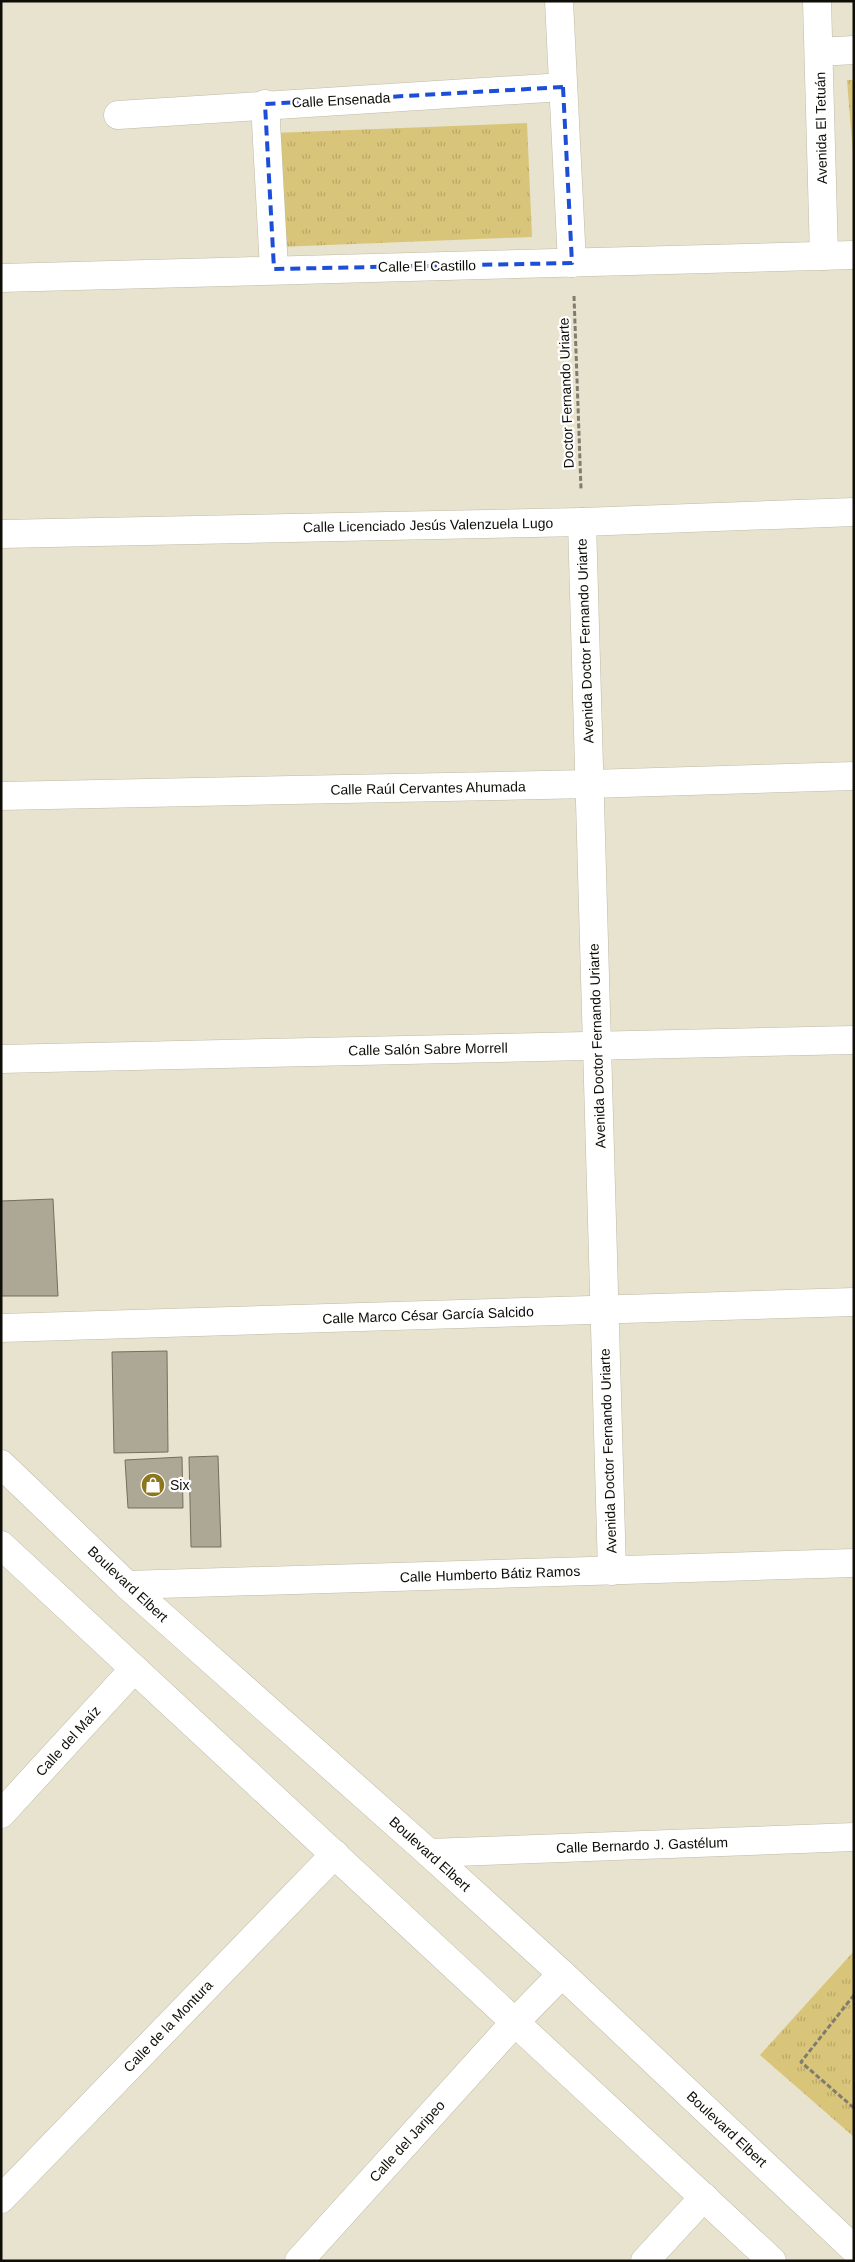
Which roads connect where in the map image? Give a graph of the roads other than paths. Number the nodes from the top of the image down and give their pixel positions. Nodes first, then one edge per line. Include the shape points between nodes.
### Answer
1 (559, 1) edge
2 (817, 1) edge
3 (854, 50) edge
4 (819, 52) junction
5 (563, 87) junction
6 (265, 104) junction
7 (118, 115) dead end
8 (854, 255) edge
9 (824, 256) junction
10 (572, 263) junction
11 (274, 269) junction
12 (1, 278) edge
13 (854, 512) edge
14 (582, 522) junction
15 (1, 534) edge
16 (854, 776) edge
17 (590, 784) junction
18 (1, 796) edge
19 (854, 1040) edge
20 (597, 1046) junction
21 (1, 1059) edge
22 (854, 1302) edge
23 (603, 1310) junction
24 (1, 1328) edge
25 (1, 1464) edge
26 (1, 1544) edge
27 (854, 1563) edge
28 (612, 1570) junction
29 (127, 1585) junction
30 (134, 1668) junction
31 (1, 1814) edge
32 (854, 1837) edge
33 (430, 1853) junction
34 (335, 1854) junction
35 (562, 1974) junction
36 (515, 2022) junction
37 (704, 2197) junction
38 (1, 2198) edge
39 (854, 2249) edge
40 (299, 2261) edge
41 (645, 2261) edge
42 (772, 2261) edge

1 - 5 street
2 - 4 street, Avenida El Tetuán
3 - 4 street
4 - 9 street, Avenida El Tetuán
5 - 6 street, Calle Ensenada
5 - 10 street
6 - 7 street, Calle Ensenada
6 - 11 street
8 - 9 street, Calle El Castillo
9 - 10 street, Calle El Castillo
10 - 11 street, Calle El Castillo
11 - 12 street, Calle El Castillo
13 - 14 street, Calle Licenciado Jesús Valenzuela Lugo
14 - 15 street, Calle Licenciado Jesús Valenzuela Lugo
14 - 17 street, Avenida Doctor Fernando Uriarte
16 - 17 street, Calle Raúl Cervantes Ahumada
17 - 18 street, Calle Raúl Cervantes Ahumada
17 - 20 street, Avenida Doctor Fernando Uriarte
19 - 20 street, Calle Salón Sabre Morrell
20 - 21 street, Calle Salón Sabre Morrell
20 - 23 street, Avenida Doctor Fernando Uriarte
22 - 23 street, Calle Marco César García Salcido
23 - 24 street, Calle Marco César García Salcido
23 - 28 street, Avenida Doctor Fernando Uriarte
25 - 29 street, Boulevard Elbert
26 - 30 street
27 - 28 street, Calle Humberto Bátiz Ramos
28 - 29 street, Calle Humberto Bátiz Ramos
29 - 33 street, Boulevard Elbert
30 - 31 street, Calle del Maíz
30 - 34 street
32 - 33 street, Calle Bernardo J. Gastélum
33 - 35 street, Boulevard Elbert
34 - 36 street
34 - 38 street, Calle de la Montura
35 - 36 street, Calle del Jaripeo
35 - 39 street, Boulevard Elbert
36 - 37 street
36 - 40 street, Calle del Jaripeo
37 - 41 street
37 - 42 street

